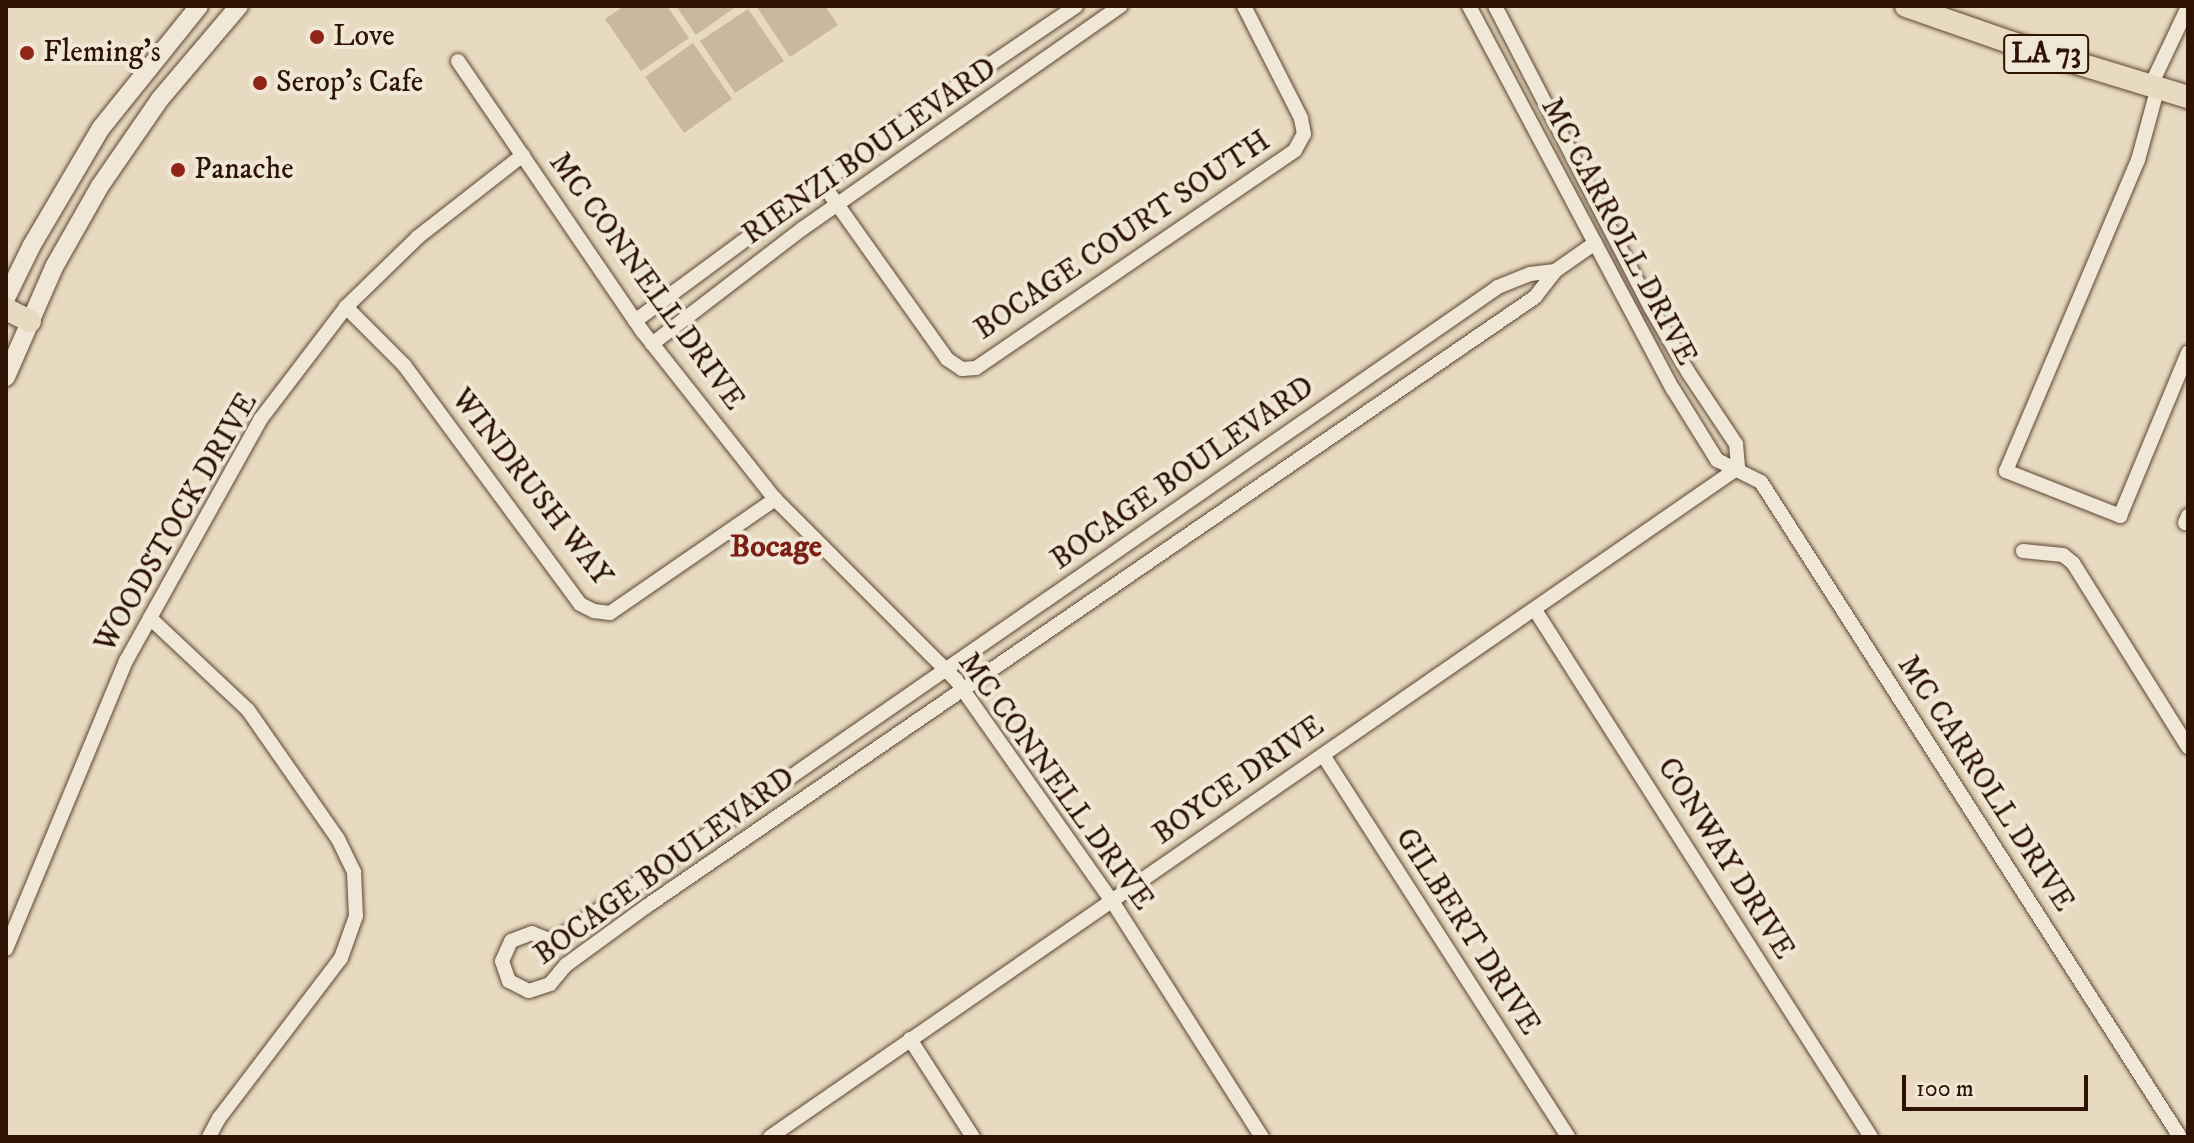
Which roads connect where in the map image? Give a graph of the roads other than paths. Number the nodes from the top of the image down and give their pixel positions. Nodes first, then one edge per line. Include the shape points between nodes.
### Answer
1 (199, 6) edge
2 (239, 6) edge
3 (1076, 6) edge
4 (1121, 6) edge
5 (1244, 6) edge
6 (1469, 6) edge
7 (1495, 6) edge
8 (1906, 6) edge
9 (2188, 7) edge
10 (458, 61) dead end
11 (2155, 86) junction
12 (2188, 97) edge
13 (523, 155) junction
14 (822, 183) junction
15 (837, 204) junction
16 (1595, 243) junction
17 (1555, 271) junction
18 (6, 298) edge
19 (346, 307) junction
20 (6, 309) edge
21 (30, 321) junction
22 (635, 321) junction
23 (652, 344) junction
24 (2188, 353) edge
25 (6, 377) edge
26 (1738, 468) junction
27 (775, 499) junction
28 (2023, 551) dead end
29 (1535, 610) junction
30 (150, 618) junction
31 (945, 670) junction
32 (962, 689) junction
33 (2188, 747) edge
34 (1323, 755) junction
35 (1112, 901) junction
36 (6, 949) edge
37 (910, 1039) junction
38 (209, 1137) edge
39 (770, 1137) edge
40 (973, 1137) edge
41 (1262, 1137) edge
42 (1568, 1137) edge
43 (1871, 1137) edge
44 (2180, 1137) edge

1 - 18 street via 101,128
2 - 21 street via 122,153 70,239
3 - 14 street, RIENZI BOULEVARD
4 - 15 street, RIENZI BOULEVARD
5 - 15 street, BOCAGE COURT SOUTH via 1301,118 1304,134 1295,150 976,368 962,369 947,359
6 - 16 street, MC CARROLL DRIVE
7 - 26 street, MC CARROLL DRIVE via 1651,308 1736,444
8 - 11 main road, LA 73
9 - 11 street
10 - 13 street, MC CONNELL DRIVE
11 - 12 main road, LA 73
11 - 24 street via 2138,160 2006,471 2120,516
13 - 19 street, WOODSTOCK DRIVE via 418,237
13 - 22 street, MC CONNELL DRIVE
14 - 15 street
14 - 22 street, RIENZI BOULEVARD
15 - 23 street, RIENZI BOULEVARD
16 - 17 street, BOCAGE BOULEVARD
16 - 26 street, MC CARROLL DRIVE via 1639,332 1717,460
17 - 31 street, BOCAGE BOULEVARD via 1498,287
17 - 32 street, BOCAGE BOULEVARD via 1535,297
19 - 27 street, WINDRUSH WAY via 404,365 580,604 594,611 610,613
19 - 30 street, WOODSTOCK DRIVE via 260,420
20 - 21 main road
21 - 25 street
22 - 23 street, MC CONNELL DRIVE
23 - 27 street, MC CONNELL DRIVE
26 - 29 street, BOYCE DRIVE
26 - 44 street, MC CARROLL DRIVE via 1761,482
27 - 31 street, MC CONNELL DRIVE
28 - 33 street via 2063,555 2073,563
29 - 34 street, BOYCE DRIVE
29 - 43 street, CONWAY DRIVE
30 - 36 street, WOODSTOCK DRIVE via 126,661
30 - 38 street via 248,710 338,839 354,872 356,916 341,958
31 - 32 street, MC CONNELL DRIVE
31 - 32 street, BOCAGE BOULEVARD via 561,936 549,940 532,933 511,941 502,961 509,981 529,991 550,984 566,965 647,906
32 - 35 street, MC CONNELL DRIVE
34 - 35 street, BOYCE DRIVE
34 - 42 street, GILBERT DRIVE
35 - 37 street, BOYCE DRIVE
35 - 41 street, MC CONNELL DRIVE
37 - 39 street, BOYCE DRIVE
37 - 40 street

